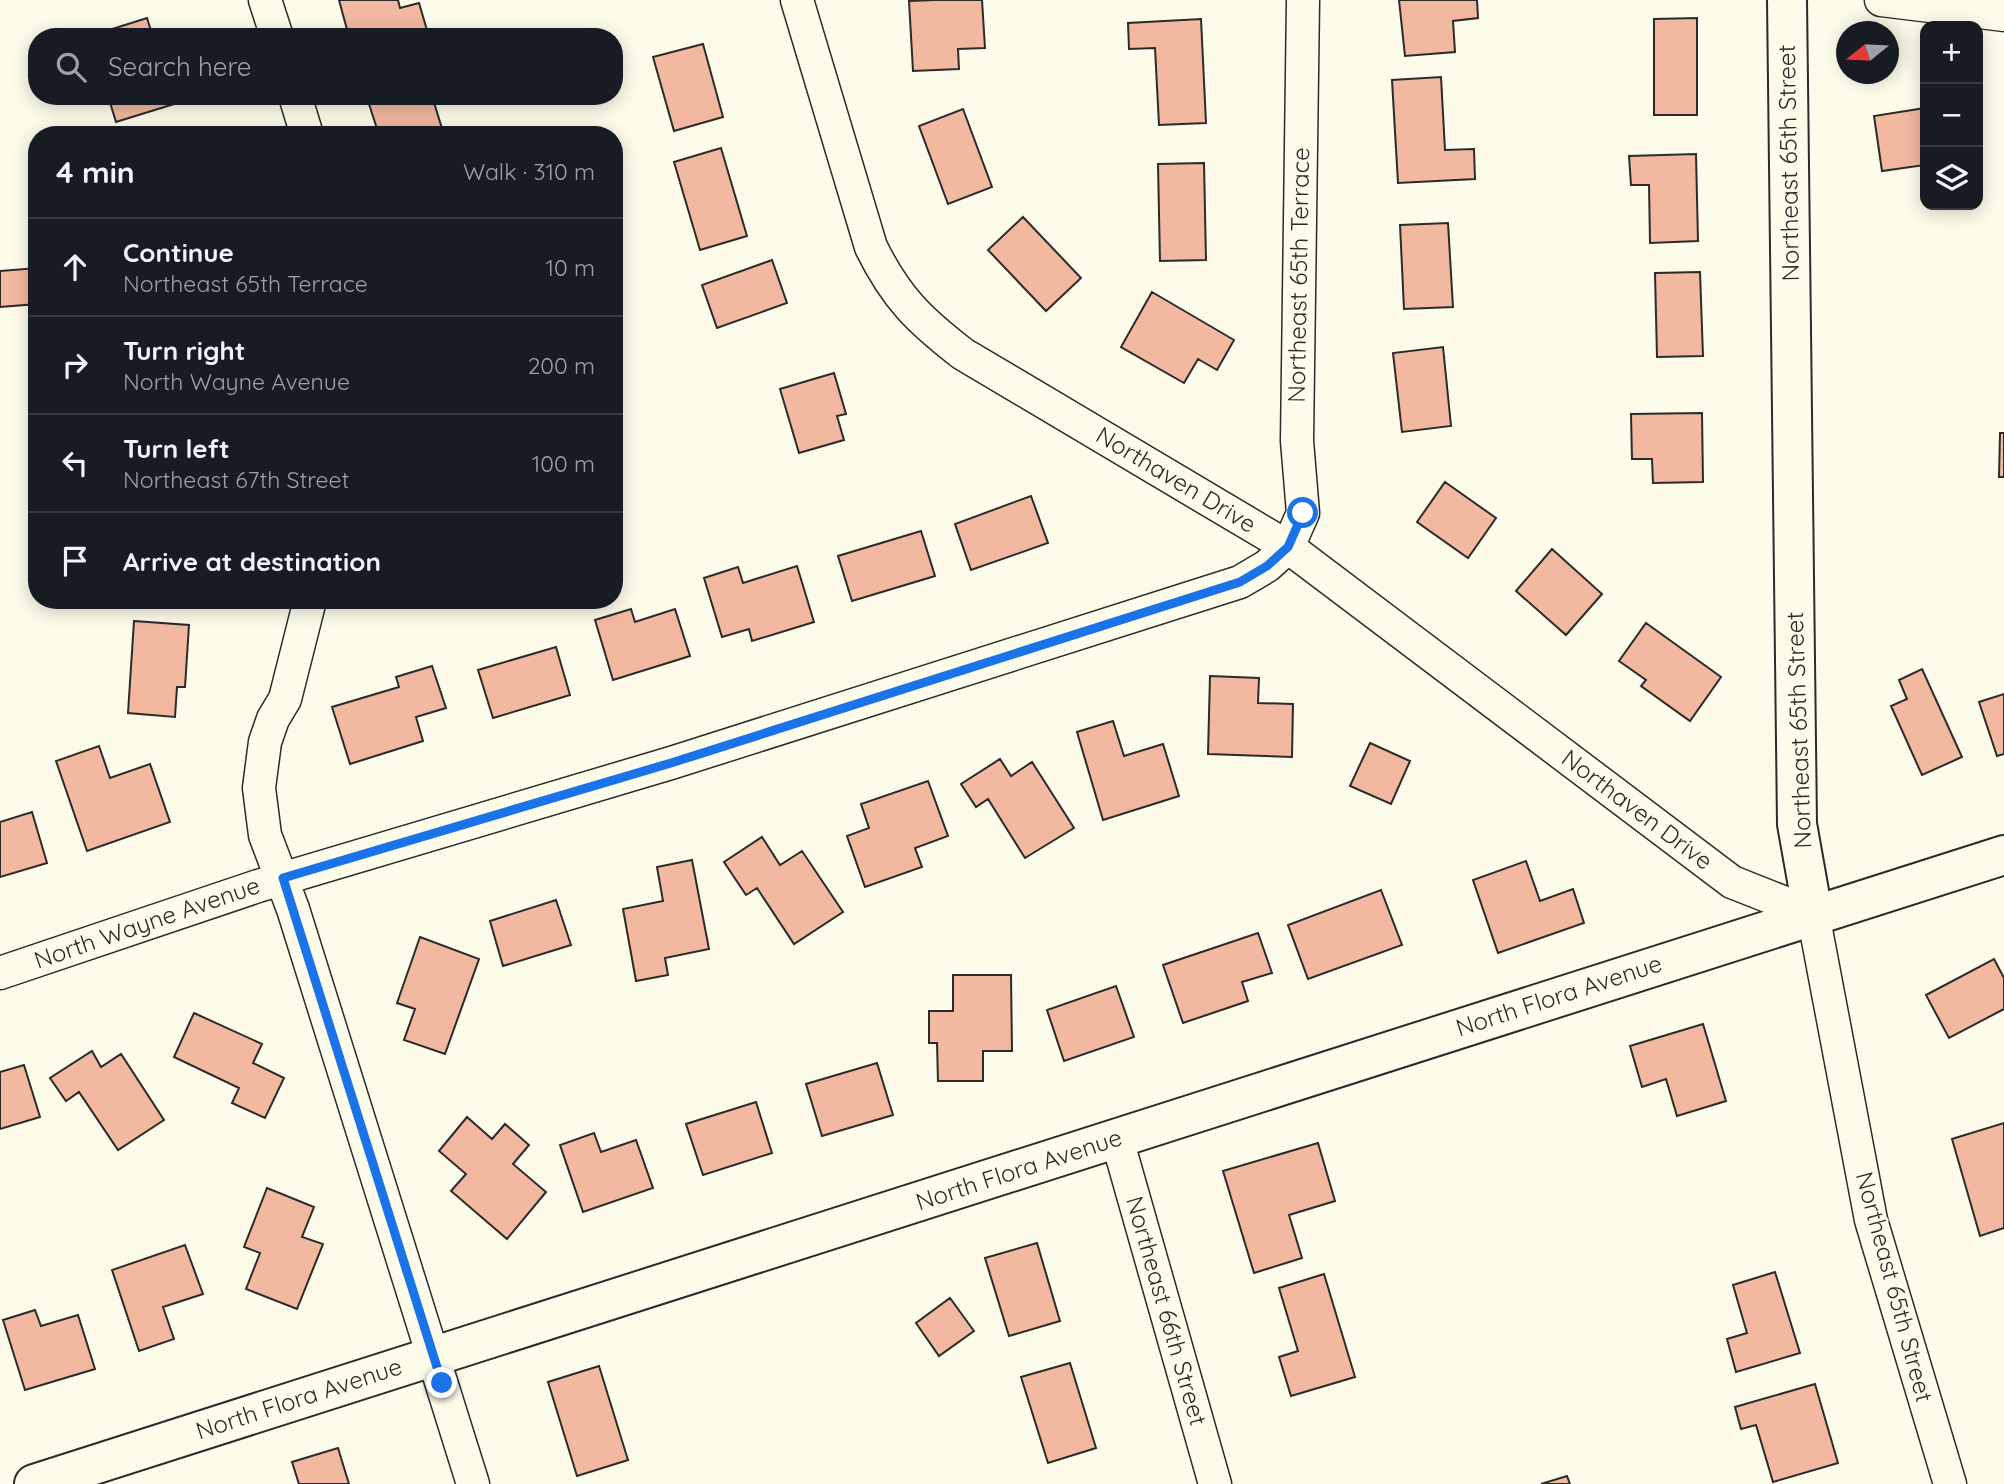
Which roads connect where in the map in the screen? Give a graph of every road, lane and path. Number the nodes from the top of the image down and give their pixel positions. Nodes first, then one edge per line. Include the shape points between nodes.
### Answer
1 (265, 0) edge
2 (797, 0) edge
3 (1303, 0) edge
4 (1787, 0) edge
5 (1881, 0) edge
6 (2004, 15) edge
7 (274, 28) edge
8 (299, 105) edge
9 (304, 126) edge
10 (1288, 547) junction
11 (308, 609) edge
12 (2004, 855) edge
13 (283, 878) junction
14 (1813, 914) junction
15 (0, 973) edge
16 (1117, 1139) junction
17 (434, 1355) junction
18 (34, 1484) edge
19 (473, 1484) edge
20 (1215, 1484) edge
21 (1950, 1484) edge

1 - 7 street
2 - 10 street, Northaven Drive via 871,247 909,308 963,354
3 - 10 street, Northeast 65th Terrace via 1297,441 1303,513
4 - 14 street, Northeast 65th Street via 1797,824
5 - 6 street
8 - 9 street
10 - 13 street, North Wayne Avenue via 1240,582 671,763
10 - 14 street, Northaven Drive via 1732,882
11 - 13 street via 285,699 273,719 261,765 265,835
12 - 14 street, North Flora Avenue
13 - 15 street, North Wayne Avenue
13 - 17 street
14 - 16 street, North Flora Avenue
14 - 21 street, Northeast 65th Street via 1871,1220
16 - 17 street, North Flora Avenue
16 - 20 street, Northeast 66th Street
17 - 18 street, North Flora Avenue
17 - 19 street

